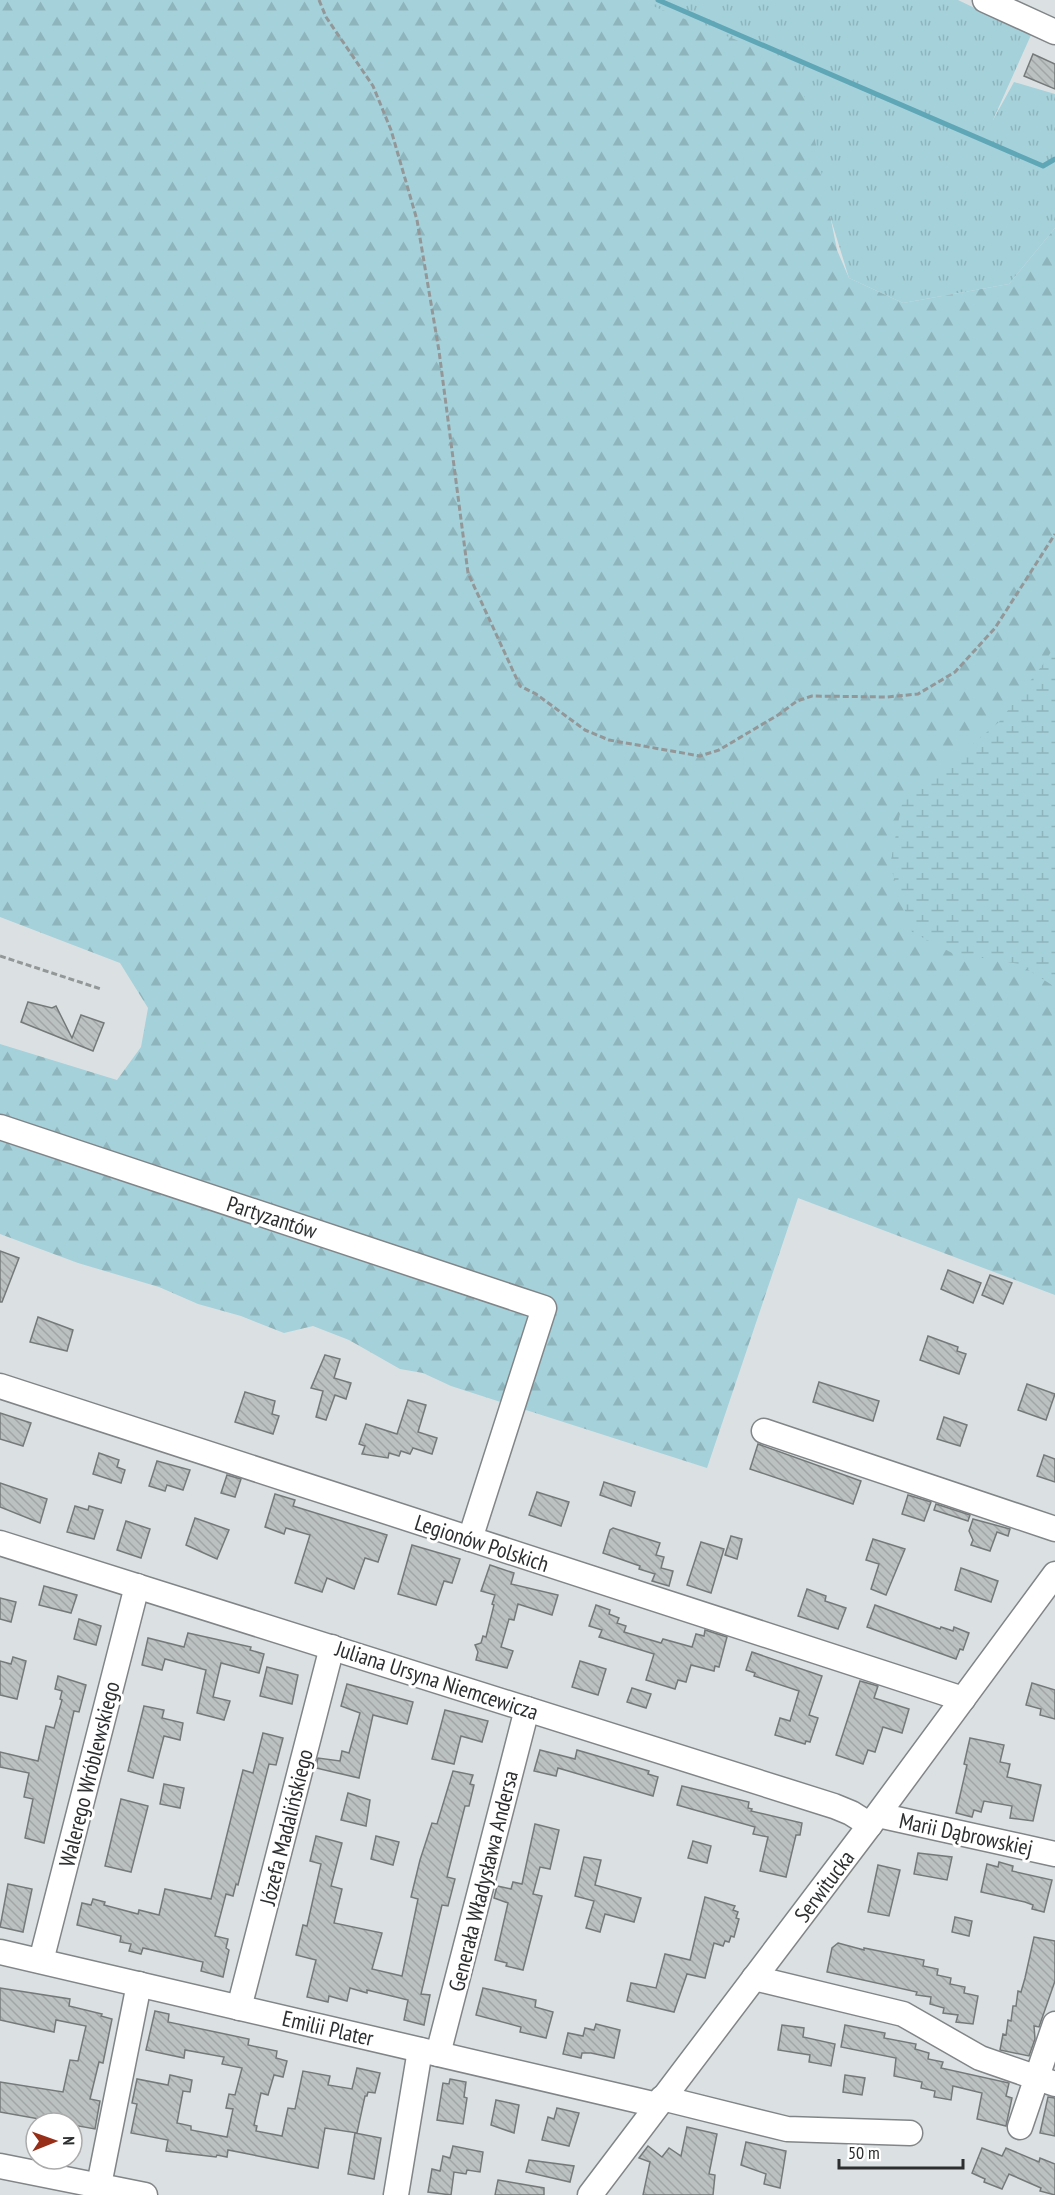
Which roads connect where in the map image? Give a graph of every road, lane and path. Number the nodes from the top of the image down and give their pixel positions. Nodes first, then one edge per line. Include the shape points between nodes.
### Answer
1 (320, 0) edge
2 (985, 0) edge
3 (1055, 32) edge
4 (1055, 534) edge
5 (0, 956) edge
6 (102, 989) dead end
7 (0, 1127) edge
8 (0, 1386) edge
9 (764, 1431) dead end
10 (1055, 1528) edge
11 (470, 1539) junction
12 (0, 1543) edge
13 (1055, 1574) edge
14 (136, 1586) junction
15 (332, 1647) junction
16 (963, 1699) junction
17 (527, 1709) junction
18 (874, 1820) junction
19 (1055, 1854) edge
20 (0, 1952) edge
21 (41, 1961) junction
22 (754, 1978) junction
23 (139, 1984) junction
24 (239, 2008) junction
25 (1055, 2024) edge
26 (429, 2052) junction
27 (1046, 2081) edge
28 (659, 2101) junction
29 (1020, 2127) dead end
30 (910, 2133) dead end
31 (0, 2166) edge
32 (99, 2185) junction
33 (145, 2195) edge
34 (396, 2195) edge
35 (590, 2195) edge

1 - 4 path via 326,17 373,86 391,130 418,231 439,351 468,573 520,686 585,730 609,740 700,756 719,750 797,701 812,696 918,694 955,672 995,628
2 - 3 street
5 - 6 path
7 - 11 street, Partyzantów via 544,1308
8 - 11 street, Legionów Polskich
9 - 10 street
11 - 16 street, Legionów Polskich
12 - 14 street, Juliana Ursyna Niemcewicza
13 - 16 street, Serwitucka
14 - 15 street, Juliana Ursyna Niemcewicza
14 - 21 street, Walerego Wróblewskiego
15 - 17 street, Juliana Ursyna Niemcewicza
15 - 24 street, Józefa Madalińskiego
16 - 18 street, Serwitucka
17 - 18 street, Juliana Ursyna Niemcewicza
17 - 26 street, Generała Władysława Andersa
18 - 19 street, Marii Dąbrowskiej
18 - 22 street, Serwitucka
20 - 21 street, Emilii Plater
21 - 23 street, Emilii Plater
22 - 27 street via 903,2014 980,2058
22 - 28 street, Serwitucka
23 - 24 street, Emilii Plater
23 - 32 street
24 - 26 street, Emilii Plater
25 - 27 street
26 - 28 street, Emilii Plater
26 - 34 street, Generała Władysława Andersa
27 - 29 street
28 - 30 street, Emilii Plater via 787,2130
28 - 35 street, Serwitucka
31 - 32 street
32 - 33 street

